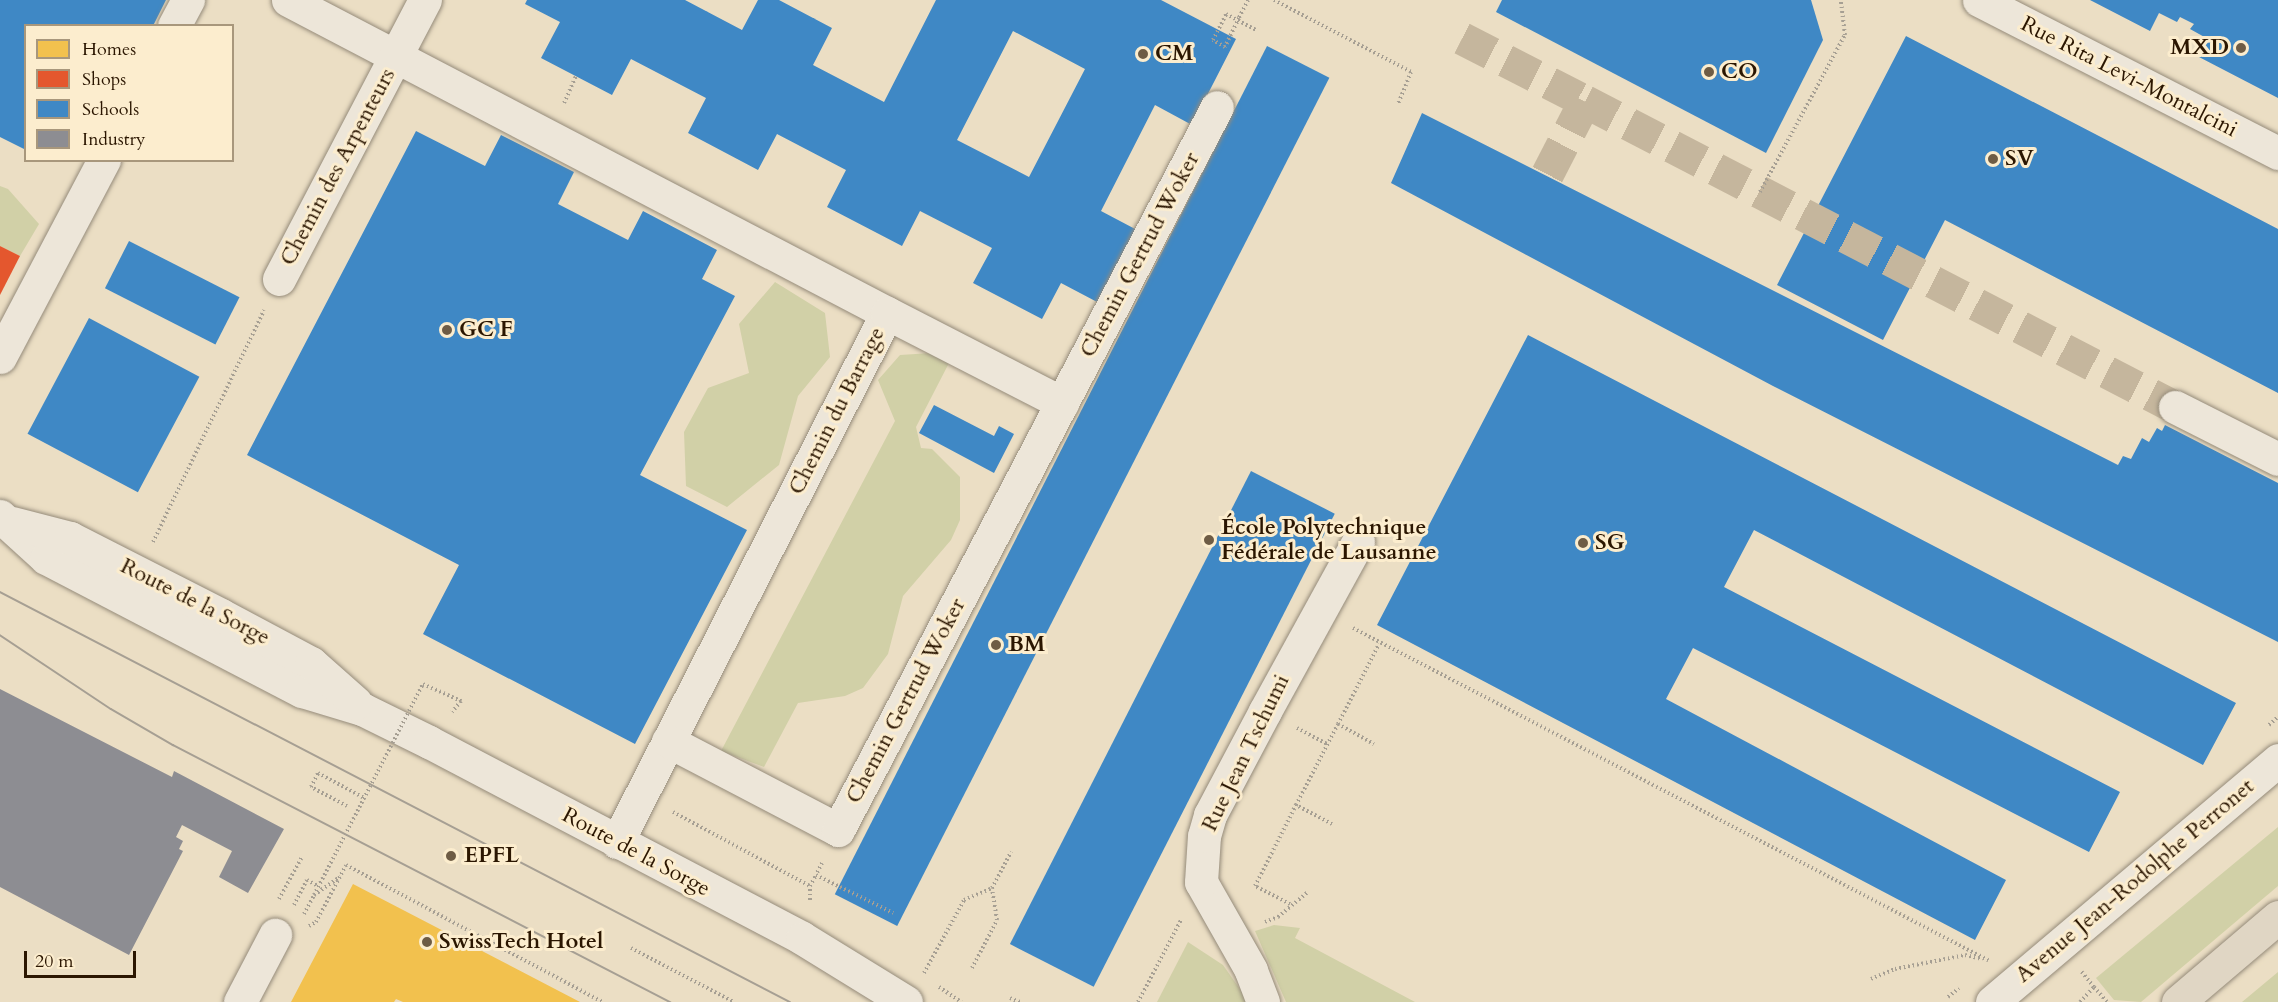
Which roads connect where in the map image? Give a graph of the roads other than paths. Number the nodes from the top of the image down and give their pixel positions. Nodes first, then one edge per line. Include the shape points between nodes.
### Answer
1 (188, 0) edge
2 (288, 0) edge
3 (425, 0) edge
4 (1979, 0) edge
5 (175, 24) edge
6 (397, 54) junction
7 (1217, 107) dead end
8 (2278, 153) edge
9 (103, 162) edge
10 (279, 279) road end
11 (887, 313) junction
12 (0, 357) edge
13 (1062, 403) junction
14 (2175, 407) tunnel mouth
15 (2278, 459) edge
16 (6, 520) edge
17 (1358, 542) dead end
18 (669, 741) junction
19 (2278, 760) edge
20 (617, 842) junction
21 (2278, 917) edge
22 (290, 921) road end
23 (912, 992) edge
24 (240, 1002) edge
25 (1263, 1002) edge
26 (1992, 1002) edge
27 (2178, 1002) edge

1 - 5 street
2 - 6 street, Chemin des Arpenteurs
3 - 6 street, Chemin des Arpenteurs
4 - 8 street, Rue Rita Levi-Montalcini
6 - 10 street, Chemin des Arpenteurs
6 - 11 street, Chemin du Barrage
7 - 13 street, Chemin Gertrud Woker
9 - 12 street
11 - 13 street
11 - 18 street, Chemin du Barrage
13 - 18 street, Chemin Gertrud Woker via 838,830
14 - 15 street
16 - 20 street, Route de la Sorge via 70,538 238,624 311,663 362,709
17 - 25 street, Rue Jean Tschumi via 1210,815 1204,836 1201,882 1251,970
18 - 20 street, Chemin du Barrage
19 - 26 street, Avenue Jean-Rodolphe Perronet
20 - 23 street, Route de la Sorge
21 - 27 main road
22 - 24 street

